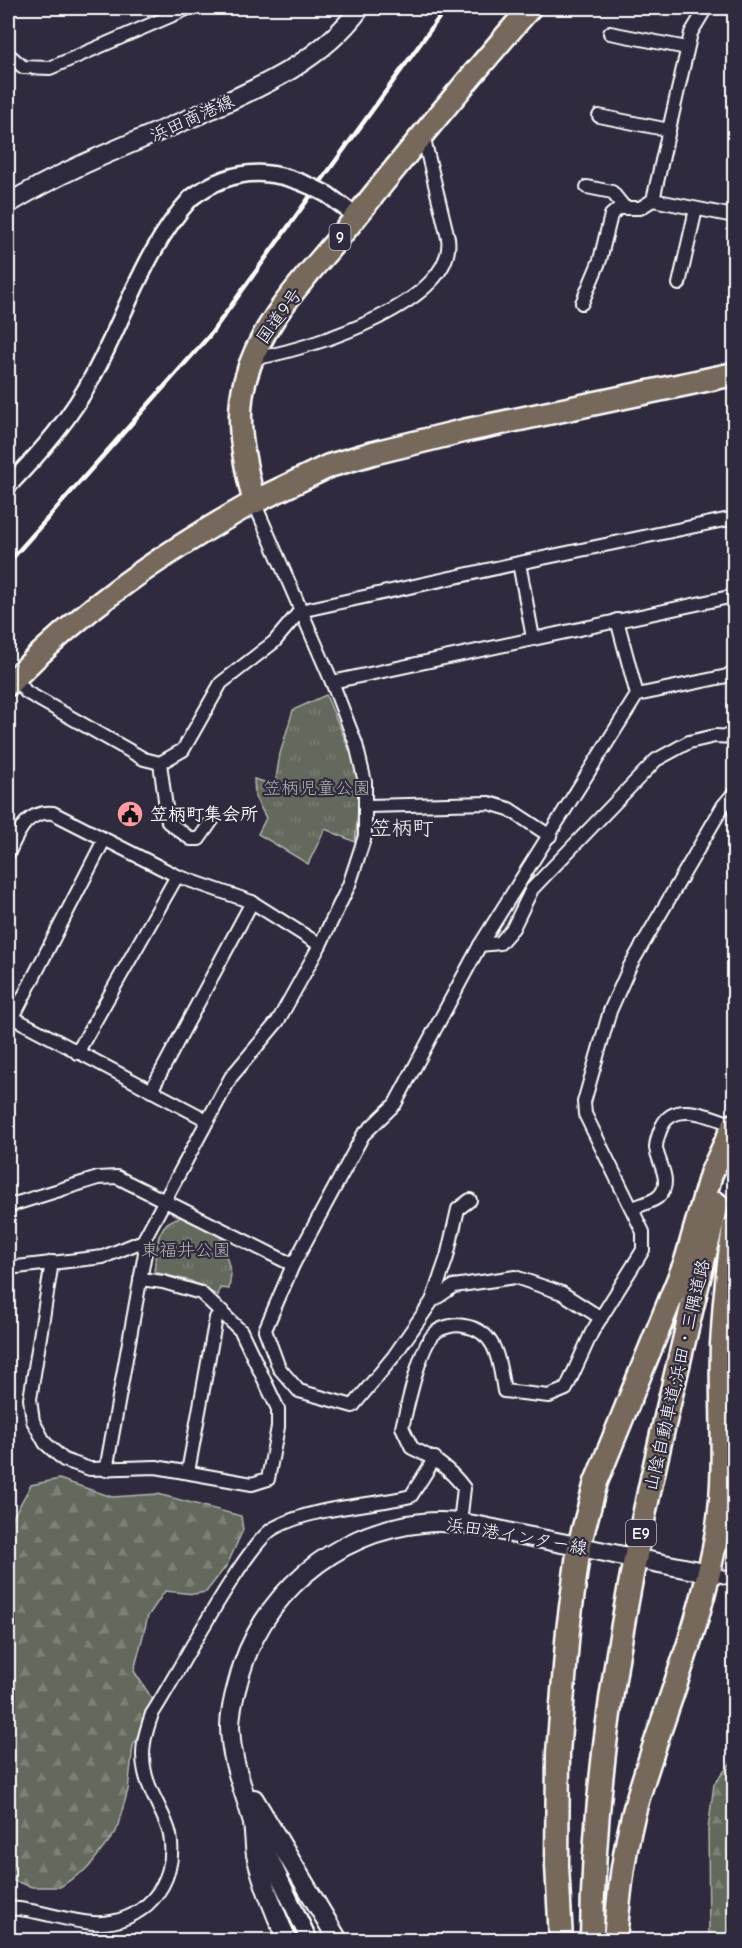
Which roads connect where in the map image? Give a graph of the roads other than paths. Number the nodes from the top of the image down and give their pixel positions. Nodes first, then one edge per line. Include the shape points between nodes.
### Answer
1 (189, 8) edge
2 (360, 8) edge
3 (530, 8) edge
4 (706, 8) edge
5 (610, 33) dead end
6 (687, 48) junction
7 (8, 54) edge
8 (599, 116) dead end
9 (669, 130) junction
10 (423, 135) junction
11 (587, 187) dead end
12 (653, 200) junction
13 (8, 204) edge
14 (624, 207) junction
15 (696, 209) junction
16 (356, 216) junction
17 (735, 216) edge
18 (679, 284) dead end
19 (582, 303) dead end
20 (262, 357) dead end
21 (735, 374) edge
22 (8, 486) edge
23 (254, 502) junction
24 (735, 518) edge
25 (519, 563) junction
26 (735, 596) edge
27 (300, 611) junction
28 (617, 620) junction
29 (533, 638) junction
30 (735, 671) edge
31 (11, 681) edge
32 (332, 682) junction
33 (637, 695) junction
34 (735, 737) edge
35 (160, 763) junction
36 (735, 793) edge
37 (367, 806) junction
38 (213, 819) dead end
39 (550, 836) junction
40 (104, 840) junction
41 (8, 854) edge
42 (177, 876) junction
43 (252, 902) junction
44 (320, 945) junction
45 (480, 945) junction
46 (9, 1020) edge
47 (77, 1053) junction
48 (151, 1091) junction
49 (207, 1120) junction
50 (735, 1125) edge
51 (735, 1132) edge
52 (165, 1200) junction
53 (470, 1200) dead end
54 (8, 1206) edge
55 (633, 1208) junction
56 (735, 1227) edge
57 (143, 1241) junction
58 (52, 1262) junction
59 (293, 1266) junction
60 (8, 1268) edge
61 (140, 1279) junction
62 (432, 1301) junction
63 (222, 1311) junction
64 (601, 1318) junction
65 (435, 1458) junction
66 (106, 1470) junction
67 (188, 1472) junction
68 (460, 1523) junction
69 (579, 1546) junction
70 (623, 1556) dead end
71 (649, 1561) dead end
72 (709, 1573) junction
73 (735, 1579) edge
74 (232, 1757) junction
75 (252, 1819) junction
76 (8, 1908) edge
77 (287, 1941) edge
78 (309, 1941) edge
79 (338, 1941) edge
80 (561, 1941) edge
81 (592, 1941) edge
82 (615, 1941) edge

1 - 7 street via 50,68 23,67
2 - 13 main road, 浜田商港線 via 346,27 310,58 252,91
3 - 10 highway, 国道9号 / 9
4 - 6 street
5 - 6 street
6 - 9 street
8 - 9 street
9 - 12 street
10 - 16 highway, 国道9号 / 9
10 - 20 street via 449,245 438,271 410,298 368,324 290,352
11 - 14 street via 612,192
12 - 14 street via 640,208
12 - 15 street
14 - 19 street via 611,215 600,260
15 - 17 street
15 - 18 street
16 - 22 street, bridge via 328,195 288,178 253,172 222,179 190,198 166,228 73,412
16 - 23 highway, 国道9号 / 9 via 256,346 244,382 240,418 243,456
21 - 23 highway via 373,453 329,466
23 - 27 street
23 - 31 highway via 130,577 57,636
24 - 25 street
25 - 27 street
25 - 29 street
26 - 28 street
27 - 32 street
27 - 35 street via 274,642 220,683 183,750
28 - 29 street
28 - 33 street
29 - 32 street
30 - 33 street
31 - 35 street via 144,759
32 - 37 street via 361,760
33 - 39 street
34 - 45 street via 715,736 689,742 656,760 532,889 513,928 500,943
35 - 38 street via 168,822 191,839 199,839
36 - 55 street via 723,806 630,966 610,1011 584,1101 585,1114
37 - 39 street via 489,803 509,809
37 - 44 street via 365,836 356,868
39 - 45 street
40 - 41 street via 45,812 24,822
40 - 42 street
40 - 46 street
42 - 43 street
42 - 47 street
43 - 44 street
43 - 48 street
44 - 49 street via 278,1021 238,1066
45 - 59 street via 395,1104 363,1135
46 - 47 street
47 - 48 street
48 - 49 street
49 - 52 street
50 - 55 street via 698,1113 678,1112 664,1122 656,1150 664,1169 664,1187 658,1197
50 - 69 highway via 711,1174 686,1261 596,1482
51 - 81 highway, 山陰自動車道;浜田・三隅道路 / E9 via 622,1622 604,1760
52 - 54 street via 125,1179 109,1177
52 - 57 street
52 - 59 street
53 - 62 street via 458,1209
55 - 64 street via 643,1232 643,1250
56 - 72 highway via 722,1345 723,1472
57 - 58 street via 103,1257
57 - 61 street
58 - 60 street
58 - 66 street via 30,1399 33,1420 45,1443 64,1460
59 - 62 street via 265,1329 279,1368 299,1390 353,1406
61 - 63 street via 201,1293
61 - 66 street
62 - 64 street via 454,1286 515,1277 562,1293
63 - 67 street via 216,1318
63 - 67 street via 241,1331 278,1410 270,1468 267,1479 252,1484
64 - 65 street via 566,1389 549,1396 504,1391 497,1352 489,1337 473,1327 455,1324 434,1334 423,1353 402,1427 411,1448
65 - 68 street via 464,1488
65 - 76 street via 411,1496 307,1514 272,1529 242,1565 152,1714 142,1740 145,1773 170,1834 172,1856 172,1867 152,1901 121,1921 93,1923
66 - 67 street via 156,1467
68 - 69 main road, 浜田港インター線
68 - 74 main road, 浜田港インター線 via 421,1523 383,1530 326,1557 290,1587 255,1633 242,1666 230,1725
69 - 70 main road, 浜田港インター線
69 - 80 highway via 558,1753
71 - 72 main road
72 - 73 street
72 - 82 highway via 696,1627 636,1804 622,1875
74 - 75 main road, 浜田港インター線
74 - 79 main road, 浜田港インター線
75 - 77 main road, 浜田港インター線 via 256,1855
75 - 78 street

